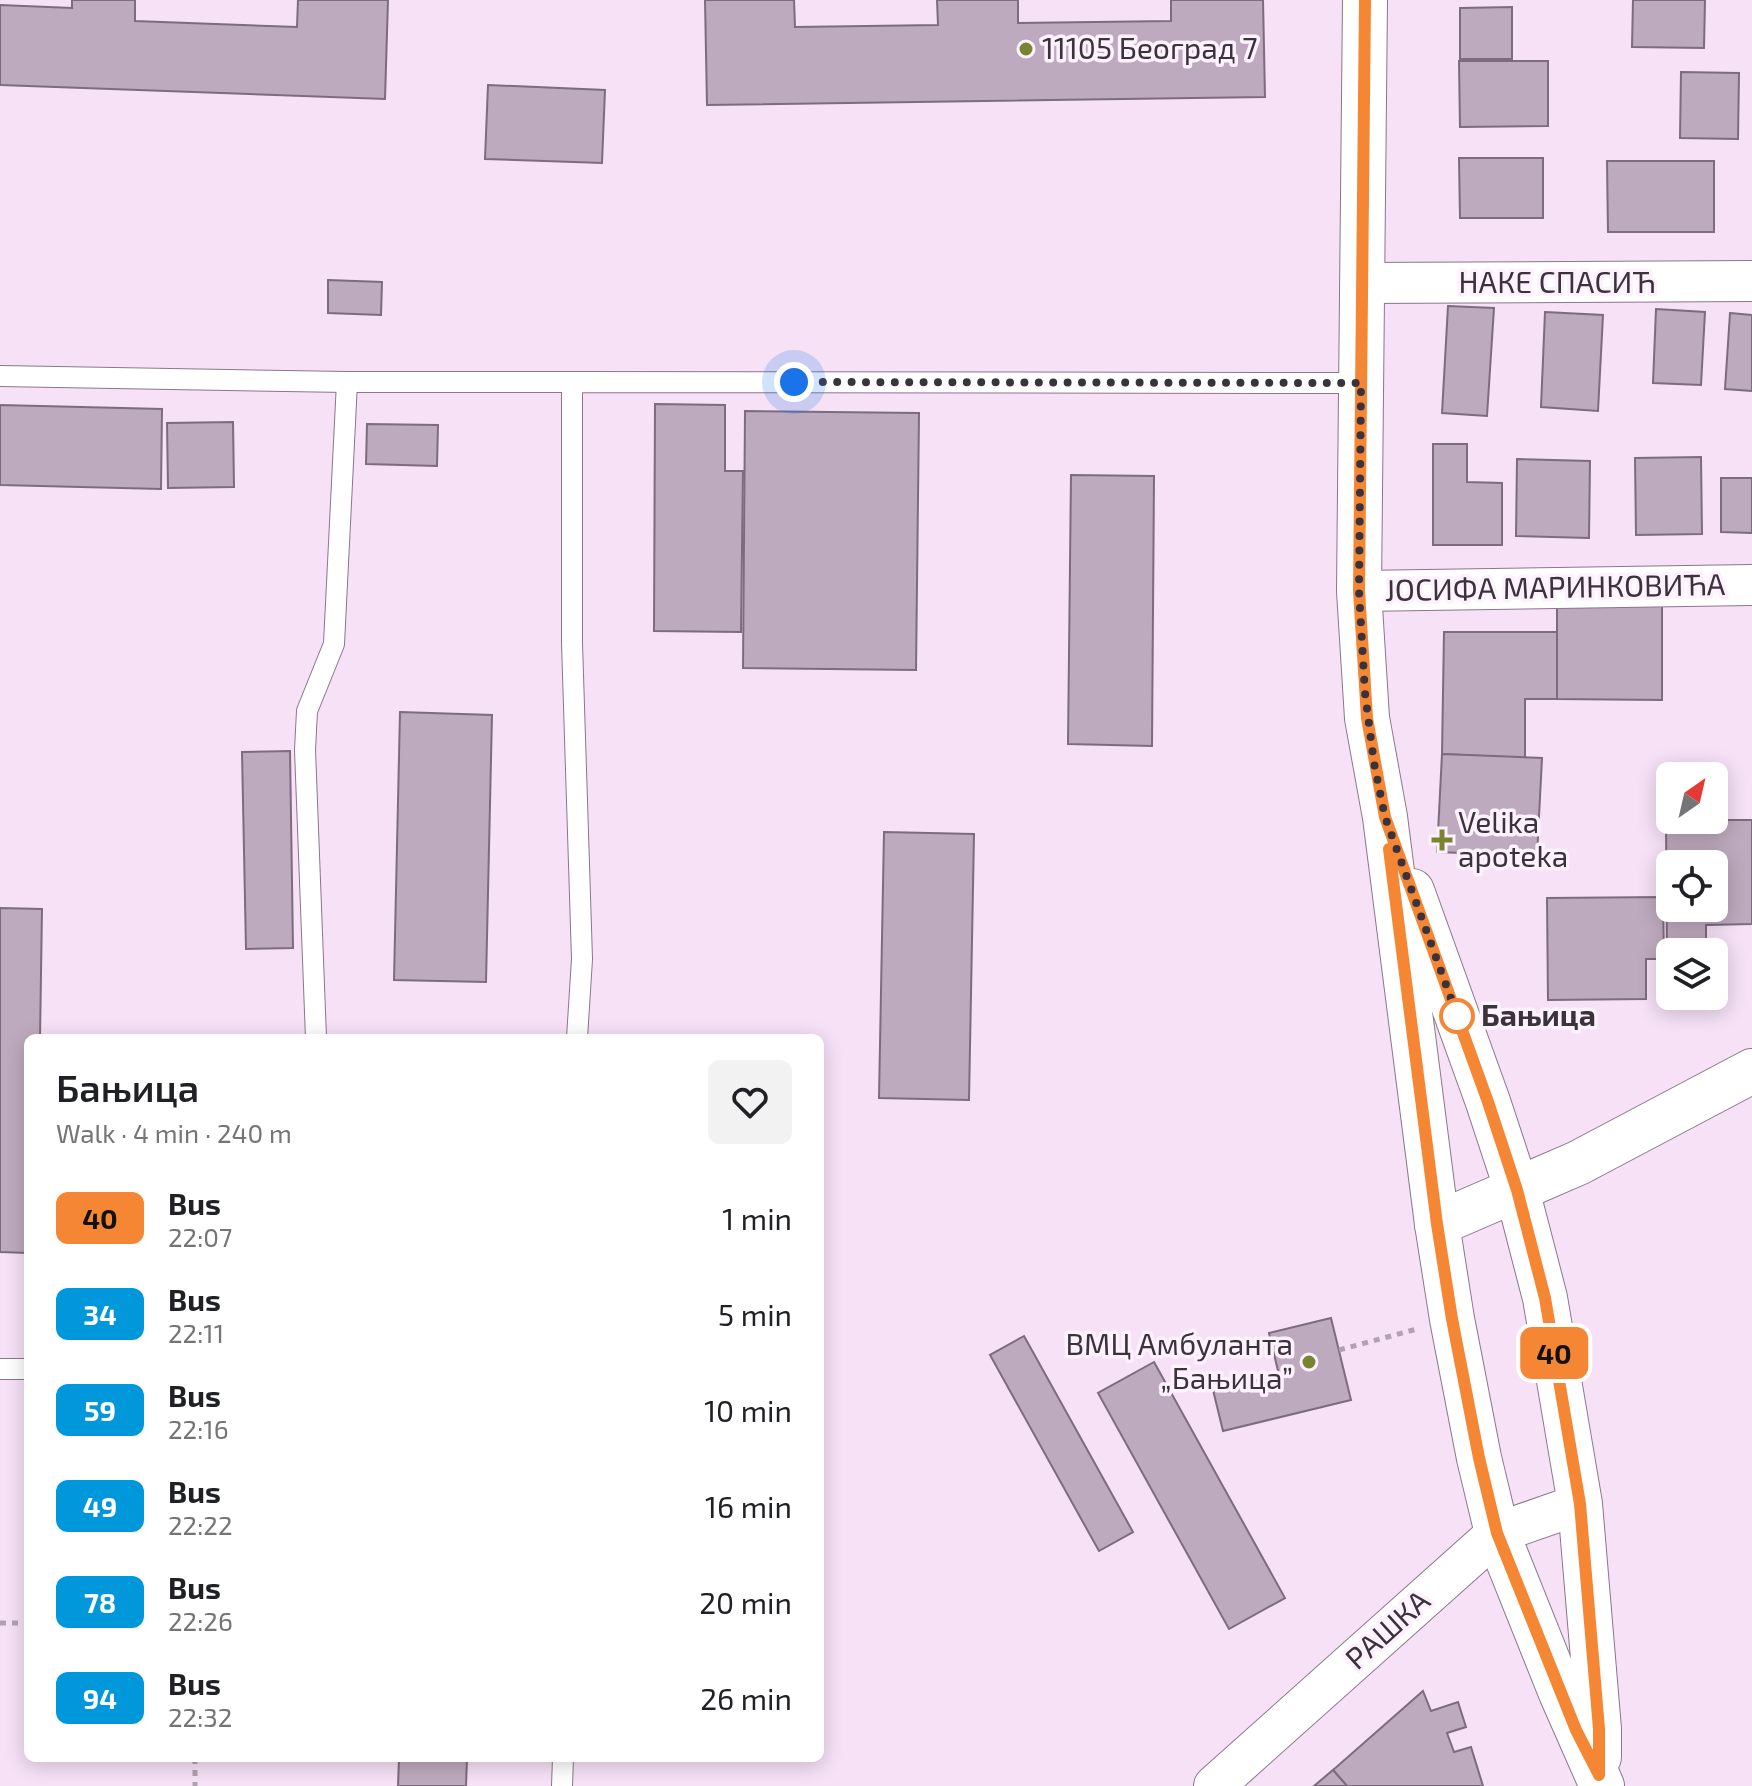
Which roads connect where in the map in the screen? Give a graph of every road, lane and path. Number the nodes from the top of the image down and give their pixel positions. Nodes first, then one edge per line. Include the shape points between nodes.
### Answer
1 (1365, 0) edge
2 (1752, 281) edge
3 (1363, 283) junction
4 (0, 376) edge
5 (347, 382) junction
6 (572, 382) junction
7 (1361, 383) junction
8 (1752, 585) edge
9 (1359, 591) junction
10 (1385, 817) junction
11 (316, 1034) edge
12 (577, 1034) edge
13 (1752, 1071) edge
14 (1517, 1190) junction
15 (1437, 1224) junction
16 (1429, 1325) dead end
17 (1339, 1350) dead end
18 (0, 1369) edge
19 (24, 1369) edge
20 (1580, 1504) junction
21 (1497, 1533) junction
22 (0, 1623) edge
23 (24, 1623) edge
24 (195, 1762) edge
25 (563, 1762) edge
26 (1600, 1780) edge
27 (195, 1786) edge
28 (562, 1786) edge
29 (1214, 1786) edge

1 - 3 main road
2 - 3 street, НАКЕ СПАСИЋ
3 - 7 main road
4 - 5 lane
5 - 6 lane
5 - 11 lane via 334,644 307,711 305,750
6 - 7 lane
6 - 12 lane via 572,643 582,959
7 - 9 main road
8 - 9 street, ЈОСИФА МАРИНКОВИЋА
9 - 10 main road via 1367,718
10 - 14 main road
10 - 15 main road
13 - 14 main road
14 - 15 main road
14 - 20 main road via 1545,1298
15 - 21 main road
16 - 17 path
18 - 19 lane
20 - 21 street, РАШКА
20 - 26 main road
21 - 26 main road
21 - 29 street, РАШКА
22 - 23 path
24 - 27 path
25 - 28 lane

